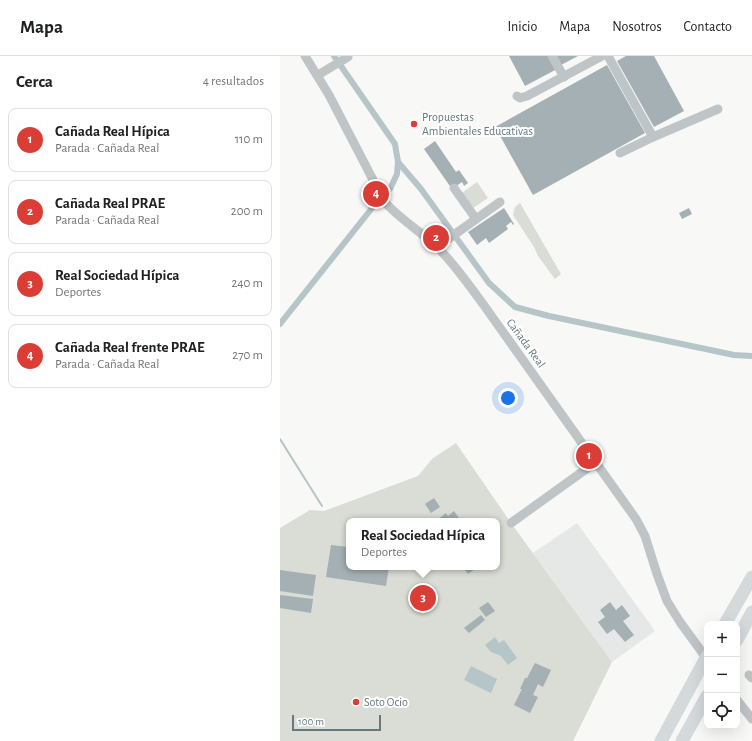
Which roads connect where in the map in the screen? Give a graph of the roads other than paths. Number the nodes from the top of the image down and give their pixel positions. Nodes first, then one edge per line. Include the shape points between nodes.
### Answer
1 (305, 56) edge
2 (552, 56) edge
3 (602, 56) edge
4 (608, 56) edge
5 (342, 61) dead end
6 (318, 75) junction
7 (564, 77) junction
8 (517, 96) dead end
9 (718, 109) dead end
10 (653, 137) junction
11 (620, 153) dead end
12 (454, 188) dead end
13 (500, 202) dead end
14 (476, 219) junction
15 (437, 247) junction
16 (596, 462) junction
17 (511, 522) dead end
18 (752, 577) edge
19 (752, 612) edge
20 (726, 621) edge
21 (740, 634) edge
22 (706, 657) edge
23 (706, 657) edge
24 (685, 696) junction
25 (704, 701) edge
26 (740, 704) edge
27 (752, 720) edge
28 (684, 738) edge
29 (653, 741) edge
30 (661, 741) edge

1 - 6 street, Cañada Real
2 - 7 street
3 - 7 street
4 - 10 street
5 - 6 street
6 - 15 street, Cañada Real via 384,200 391,209
7 - 8 street via 527,96
9 - 10 street via 692,117
10 - 11 street
12 - 14 street
13 - 14 street
14 - 15 street
15 - 16 street, Cañada Real via 483,304
16 - 17 street
16 - 22 street, Cañada Real via 636,519 645,536 668,602
18 - 20 highway
19 - 21 highway
23 - 24 highway
24 - 29 highway
24 - 30 highway
25 - 28 highway
26 - 27 street

